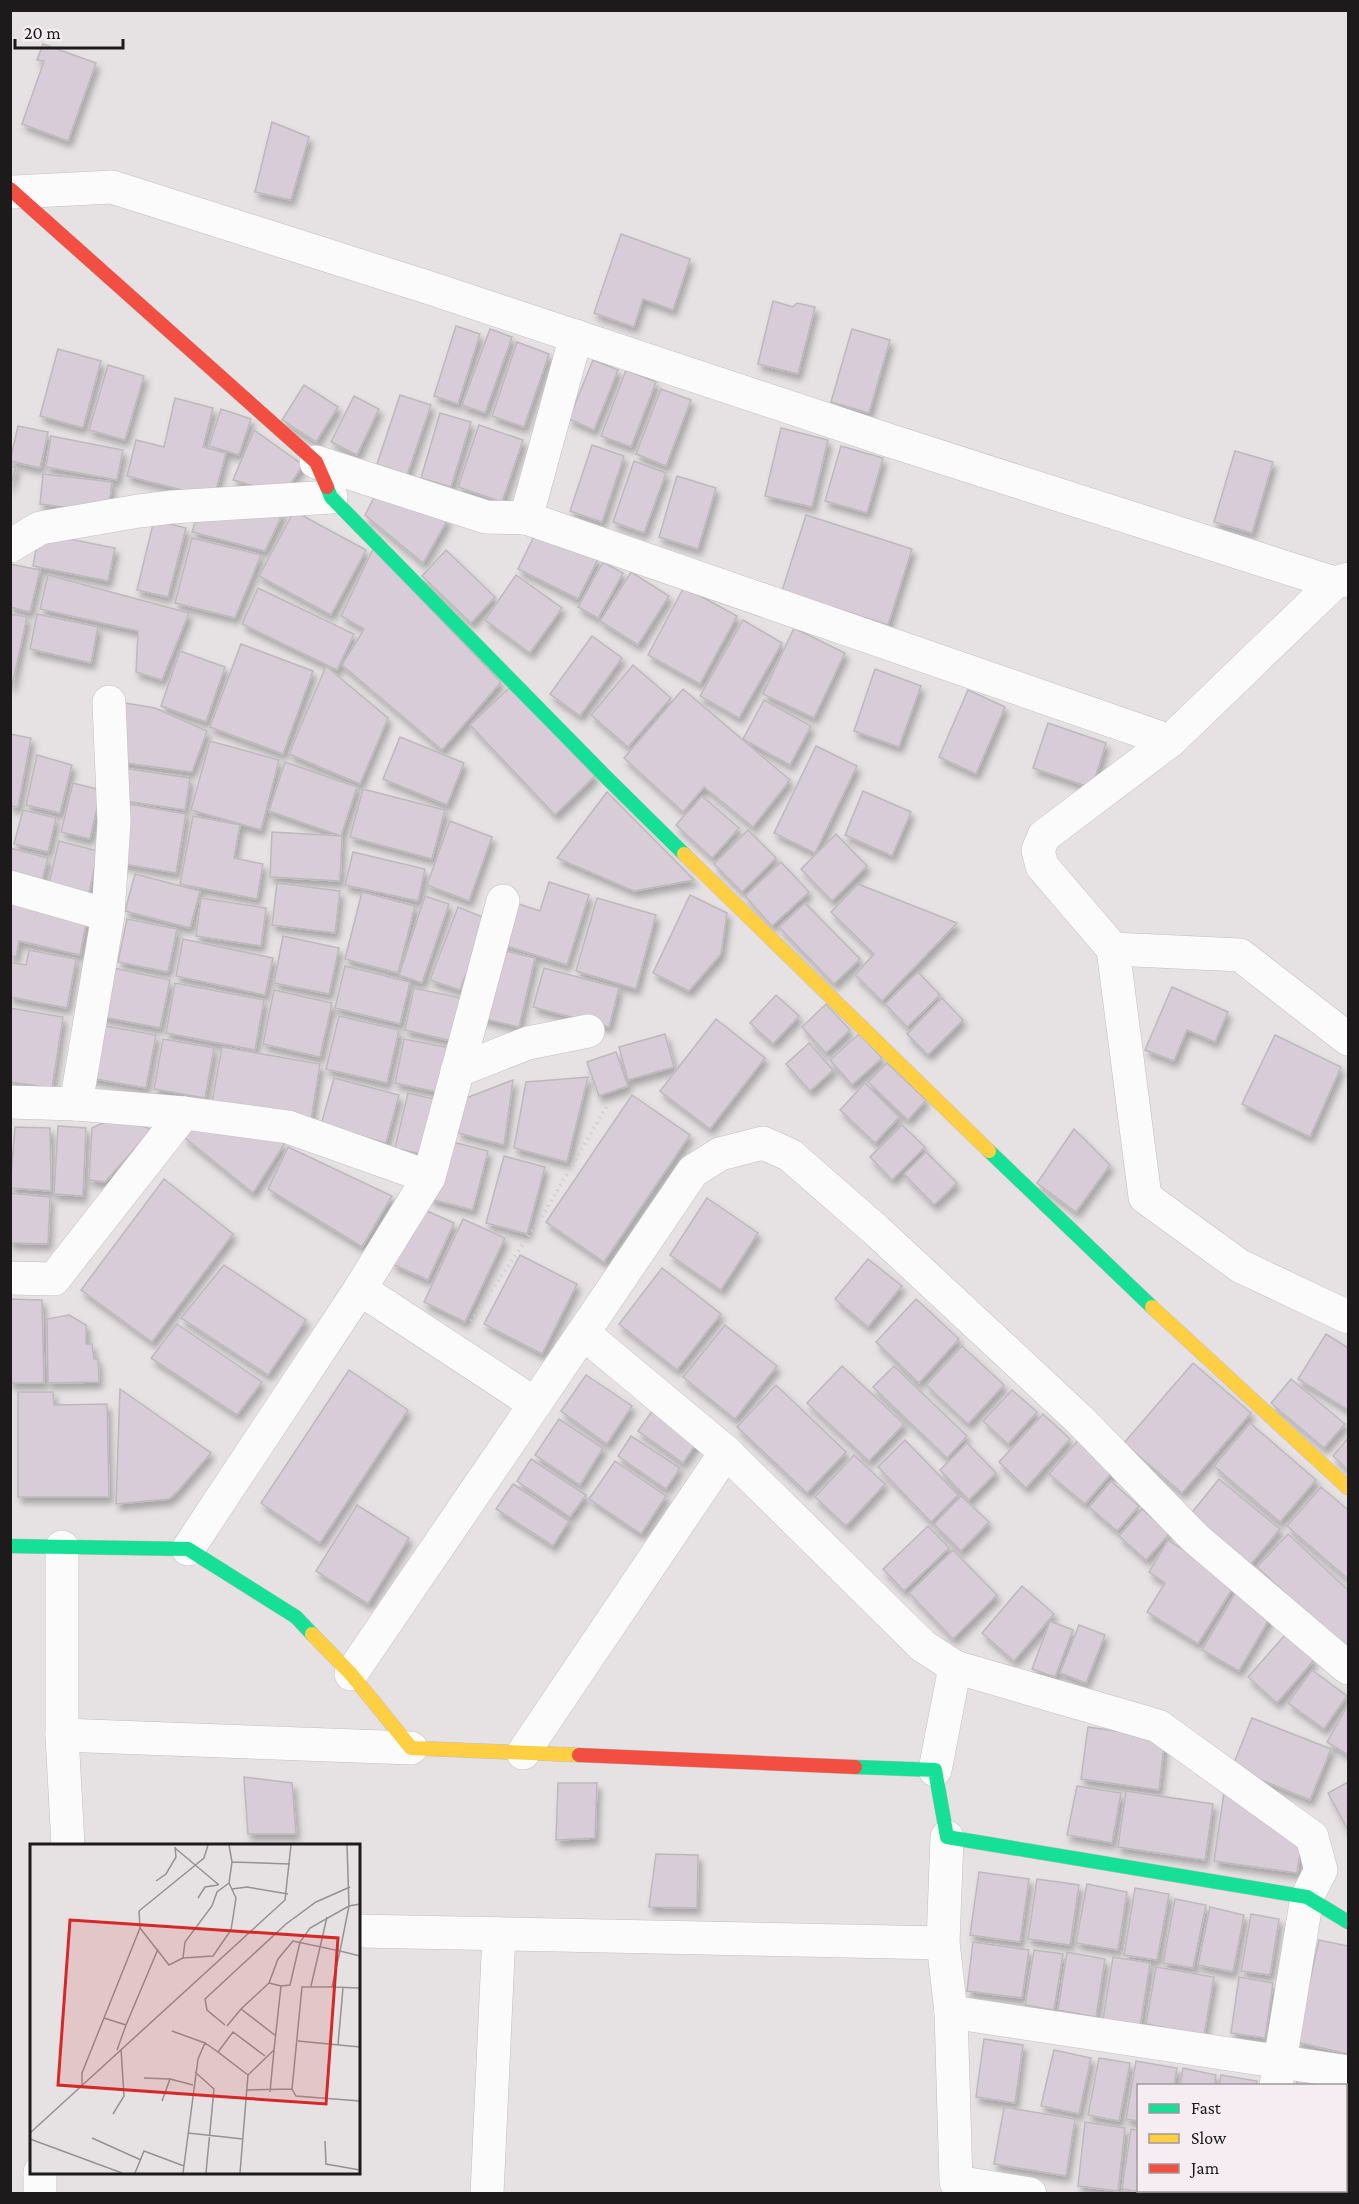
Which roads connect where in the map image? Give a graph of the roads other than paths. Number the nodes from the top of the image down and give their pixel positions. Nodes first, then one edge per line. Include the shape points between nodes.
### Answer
1 (12, 190) edge
2 (576, 336) junction
3 (316, 462) junction
4 (331, 497) junction
5 (526, 518) junction
6 (10, 546) edge
7 (1341, 581) edge
8 (109, 702) dead end
9 (1170, 741) junction
10 (10, 887) edge
11 (503, 901) dead end
12 (108, 915) junction
13 (1113, 949) junction
14 (588, 1031) dead end
15 (1348, 1039) edge
16 (457, 1071) junction
17 (10, 1102) edge
18 (76, 1104) junction
19 (184, 1113) junction
20 (429, 1177) junction
21 (10, 1278) edge
22 (360, 1289) junction
23 (1348, 1317) edge
24 (583, 1333) junction
25 (535, 1404) junction
26 (726, 1452) junction
27 (1348, 1488) edge
28 (10, 1546) edge
29 (62, 1547) junction
30 (188, 1549) junction
31 (955, 1667) junction
32 (1348, 1668) edge
33 (351, 1674) junction
34 (62, 1735) junction
35 (411, 1748) junction
36 (523, 1754) junction
37 (935, 1770) junction
38 (947, 1837) junction
39 (68, 1844) edge
40 (1307, 1897) junction
41 (1348, 1922) edge
42 (360, 1930) edge
43 (499, 1934) junction
44 (943, 1943) junction
45 (951, 2012) junction
46 (1348, 2072) edge
47 (1277, 2073) edge
48 (40, 2174) edge
49 (956, 2188) edge
50 (40, 2193) edge
51 (487, 2193) edge
52 (1030, 2193) edge

1 - 2 street via 112,188
1 - 3 street
2 - 5 street
2 - 7 street via 903,445
3 - 4 street
3 - 5 street via 486,517
4 - 6 street via 139,511 40,528
4 - 27 street via 608,779 1067,1228
5 - 9 street
7 - 9 street
8 - 12 street via 114,822
9 - 13 street via 1044,836 1038,850 1042,866
10 - 12 street
11 - 16 street
12 - 18 street
13 - 15 street via 1240,955
13 - 23 street via 1145,1197 1240,1266
14 - 16 street via 528,1043
16 - 20 street
17 - 18 street
18 - 19 street
19 - 20 street via 288,1126
19 - 21 street via 54,1279
20 - 22 street
22 - 25 street
22 - 30 street
24 - 25 street
24 - 26 street
24 - 32 street via 693,1172 720,1154 763,1143 790,1155 877,1231 1080,1420 1195,1538
25 - 33 street
26 - 31 street via 923,1646
26 - 36 street
28 - 29 street
29 - 30 street
29 - 34 street
30 - 33 street via 296,1617
31 - 37 street
31 - 40 street via 1158,1726 1312,1836 1321,1870
33 - 35 street
34 - 35 street
34 - 39 street
35 - 36 street
36 - 37 street
37 - 38 street
38 - 40 street
38 - 44 street
40 - 41 street
40 - 47 street
42 - 43 street
43 - 44 street
43 - 51 street
44 - 45 street
45 - 47 street
45 - 49 street
46 - 47 street
48 - 50 street
49 - 52 street

